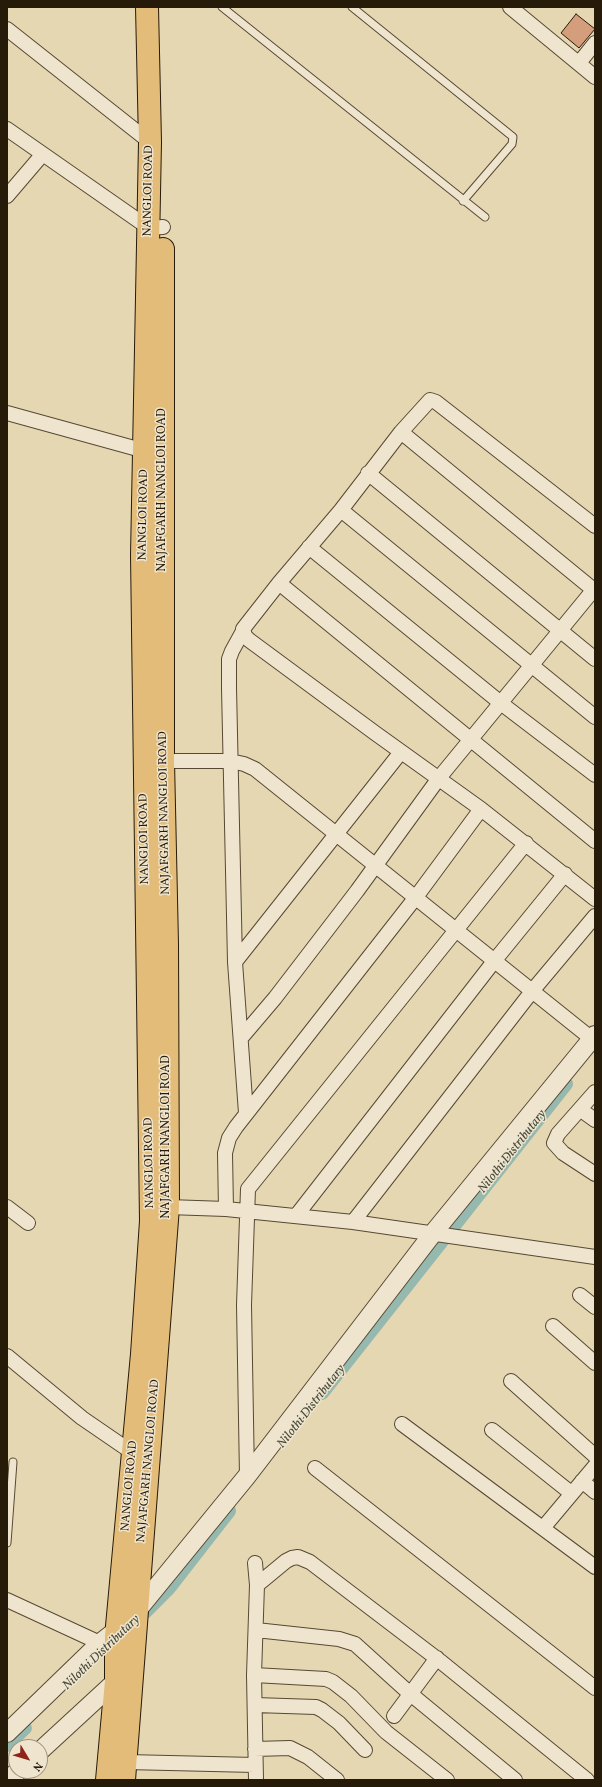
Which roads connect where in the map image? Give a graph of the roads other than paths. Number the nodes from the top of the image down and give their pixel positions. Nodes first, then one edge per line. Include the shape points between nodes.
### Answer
1 (147, 7) edge
2 (161, 7) edge
3 (222, 7) edge
4 (352, 7) edge
5 (510, 7) edge
6 (7, 29) edge
7 (595, 43) edge
8 (579, 63) junction
9 (595, 77) edge
10 (8, 131) edge
11 (150, 142) junction
12 (42, 155) junction
13 (7, 196) edge
14 (463, 201) junction
15 (485, 217) dead end
16 (156, 227) junction
17 (7, 413) edge
18 (401, 432) junction
19 (145, 451) junction
20 (368, 473) junction
21 (341, 510) junction
22 (595, 526) edge
23 (309, 547) junction
24 (279, 583) junction
25 (594, 590) edge
26 (243, 631) junction
27 (561, 631) junction
28 (595, 658) edge
29 (532, 666) junction
30 (502, 704) junction
31 (595, 717) edge
32 (470, 739) junction
33 (401, 752) junction
34 (154, 761) junction
35 (230, 761) junction
36 (595, 776) edge
37 (439, 778) junction
38 (481, 809) junction
39 (338, 833) junction
40 (595, 841) edge
41 (526, 843) junction
42 (376, 864) junction
43 (564, 874) junction
44 (416, 896) junction
45 (595, 899) edge
46 (595, 916) edge
47 (457, 929) junction
48 (495, 960) junction
49 (235, 962) junction
50 (533, 990) junction
51 (594, 1037) edge
52 (241, 1038) junction
53 (595, 1092) edge
54 (581, 1110) junction
55 (246, 1114) junction
56 (595, 1120) edge
57 (595, 1174) edge
58 (7, 1207) edge
59 (168, 1207) junction
60 (226, 1209) junction
61 (247, 1211) junction
62 (296, 1216) junction
63 (353, 1222) junction
64 (28, 1223) dead end
65 (434, 1232) junction
66 (157, 1243) junction
67 (595, 1257) edge
68 (580, 1295) dead end
69 (595, 1307) edge
70 (553, 1326) dead end
71 (7, 1356) edge
72 (595, 1363) edge
73 (511, 1381) dead end
74 (402, 1424) dead end
75 (492, 1430) dead end
76 (133, 1453) junction
77 (595, 1456) edge
78 (13, 1462) dead end
79 (595, 1466) edge
80 (315, 1468) dead end
81 (247, 1476) junction
82 (582, 1481) junction
83 (595, 1492) edge
84 (571, 1493) junction
85 (543, 1528) junction
86 (7, 1543) edge
87 (255, 1563) dead end
88 (595, 1567) edge
89 (257, 1585) junction
90 (7, 1600) edge
91 (124, 1626) junction
92 (256, 1630) junction
93 (437, 1658) junction
94 (254, 1675) junction
95 (121, 1676) junction
96 (595, 1688) edge
97 (410, 1694) junction
98 (255, 1705) junction
99 (394, 1716) dead end
100 (7, 1733) edge
101 (48, 1744) edge
102 (255, 1749) junction
103 (365, 1750) dead end
104 (255, 1765) junction
105 (125, 1771) edge
106 (107, 1780) edge
107 (256, 1780) edge
108 (337, 1780) edge
109 (447, 1780) edge
110 (515, 1780) edge
111 (587, 1780) edge

1 - 11 main road, NANGLOI ROAD
2 - 16 main road, NAJAFGARH NANGLOI ROAD
3 - 14 lane
4 - 14 lane via 513,137 512,144
5 - 8 street
6 - 11 street
7 - 8 street
8 - 9 street
10 - 12 street
11 - 16 main road, NANGLOI ROAD
12 - 13 street
12 - 16 street
14 - 15 lane
16 - 19 main road, NANGLOI ROAD
16 - 34 main road, NAJAFGARH NANGLOI ROAD
17 - 19 street
18 - 20 street
18 - 22 street via 427,401 433,400
18 - 25 street
19 - 34 main road, NANGLOI ROAD via 142,555
20 - 21 street
20 - 27 street
21 - 23 street
21 - 29 street
23 - 24 street
23 - 30 street
24 - 26 street
24 - 32 street
25 - 27 street
26 - 33 street via 249,640
26 - 35 street via 234,645 229,660
27 - 28 street
27 - 29 street
29 - 30 street
29 - 31 street
30 - 32 street
30 - 36 street
32 - 37 street
32 - 40 street
33 - 37 street
33 - 39 street
34 - 35 street
34 - 59 main road, NAJAFGARH NANGLOI ROAD via 167,944
34 - 66 main road, NANGLOI ROAD via 151,1221
35 - 39 street via 255,769
35 - 49 street
37 - 38 street
37 - 42 street
38 - 41 street
38 - 44 street
39 - 42 street
39 - 49 street
41 - 43 street
41 - 47 street
42 - 44 street
42 - 52 street via 275,998
43 - 45 street
43 - 48 street
44 - 47 street
44 - 55 street
46 - 50 street
47 - 48 street
47 - 61 street via 250,1185 247,1192
48 - 50 street
48 - 62 street
49 - 52 street
50 - 51 street
50 - 63 street
51 - 65 street
52 - 55 street
53 - 54 street
54 - 56 street
54 - 57 street via 558,1134 554,1143
55 - 60 street via 229,1138 226,1148
58 - 64 street
59 - 60 street
59 - 66 main road, NAJAFGARH NANGLOI ROAD
60 - 61 street
61 - 62 street
61 - 81 street via 244,1305
62 - 63 street
63 - 65 street
65 - 67 street
65 - 81 street
66 - 76 main road, NANGLOI ROAD
66 - 91 main road, NAJAFGARH NANGLOI ROAD
68 - 69 street
70 - 72 street
71 - 76 street via 82,1418
73 - 77 street
74 - 85 street
75 - 84 street
76 - 91 main road, NANGLOI ROAD
78 - 86 lane
79 - 82 street
80 - 96 street
81 - 91 street
82 - 83 street
82 - 84 street
84 - 85 street
85 - 88 street
87 - 89 street
89 - 92 street
89 - 93 street via 286,1561 304,1558
90 - 91 street
91 - 95 main road, NANGLOI ROAD
91 - 95 main road, NANGLOI ROAD via 133,1655
91 - 100 street
92 - 94 street
92 - 97 street via 339,1639 355,1644
93 - 97 street
93 - 111 street
94 - 98 street
94 - 109 street via 326,1678 352,1696 386,1732
95 - 101 street
95 - 105 main road, NANGLOI ROAD
95 - 106 main road
97 - 99 street
97 - 110 street
98 - 102 street
98 - 103 street via 316,1707 339,1723
102 - 104 street
102 - 108 street via 290,1748 308,1757
104 - 105 street
104 - 107 street

